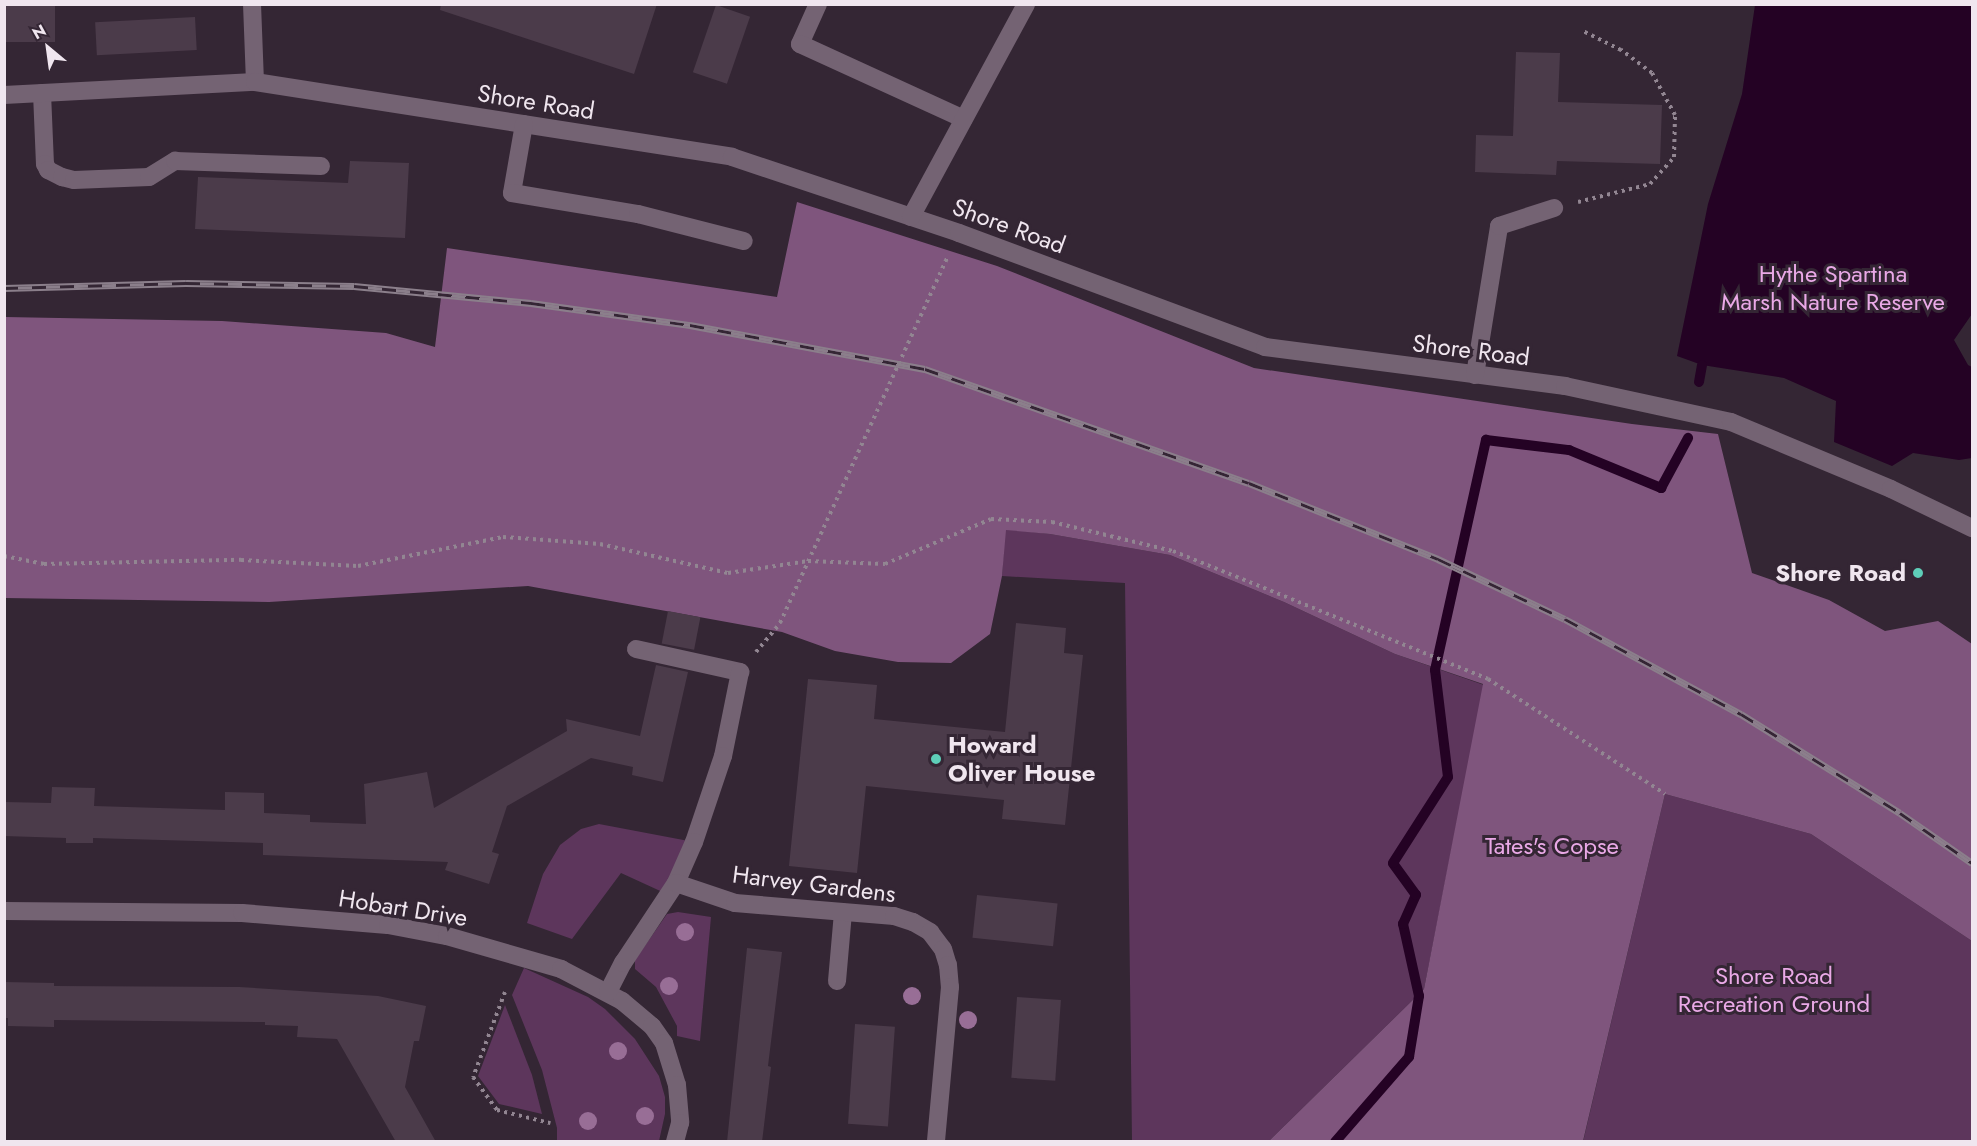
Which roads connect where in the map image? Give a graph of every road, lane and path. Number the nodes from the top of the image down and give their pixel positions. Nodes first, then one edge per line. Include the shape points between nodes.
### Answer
1 (252, 4) edge
2 (818, 4) edge
3 (1026, 4) edge
4 (1583, 31) dead end
5 (255, 82) junction
6 (42, 93) junction
7 (4, 95) edge
8 (964, 119) junction
9 (524, 124) junction
10 (321, 166) dead end
11 (1554, 208) joint
12 (911, 217) junction
13 (959, 233) junction
14 (744, 241) dead end
15 (1475, 375) junction
16 (1972, 528) edge
17 (4, 556) edge
18 (808, 561) junction
19 (636, 649) dead end
20 (740, 672) junction
21 (1665, 794) dead end
22 (676, 883) junction
23 (4, 911) edge
24 (843, 912) junction
25 (837, 981) dead end
26 (505, 992) dead end
27 (608, 992) junction
28 (550, 1123) dead end
29 (675, 1142) edge
30 (936, 1142) edge

1 - 5 street
2 - 8 street via 800,44
3 - 8 street
4 - 11 path via 1621,50 1652,73 1676,115 1674,158 1650,184
5 - 6 street, Shore Road
5 - 9 street, Shore Road
6 - 7 street, Shore Road
6 - 10 street via 45,164 62,177 149,177 175,161
8 - 12 street
9 - 12 street, Shore Road via 732,156
9 - 14 street via 512,193 638,214
11 - 15 street via 1499,226
12 - 13 street, Shore Road
13 - 15 street, Shore Road via 1265,347
13 - 18 path
15 - 16 street, Shore Road via 1565,386 1731,422 1891,489
17 - 18 path via 45,564 241,560 358,566 503,537 600,544 728,573
18 - 20 path via 780,623
18 - 21 path via 885,564 991,519 1052,522 1173,551 1488,679
19 - 20 street
20 - 22 street via 723,756
22 - 24 street, Harvey Gardens via 735,903
22 - 27 street
23 - 27 street, Hobart Drive via 242,913 388,925 518,955 561,969
24 - 25 street
24 - 30 street, Harvey Gardens via 894,916 913,922 930,932 943,949 950,987
26 - 28 path via 473,1077 497,1110
27 - 29 street, Hobart Drive via 652,1026 664,1043 677,1085 680,1123

